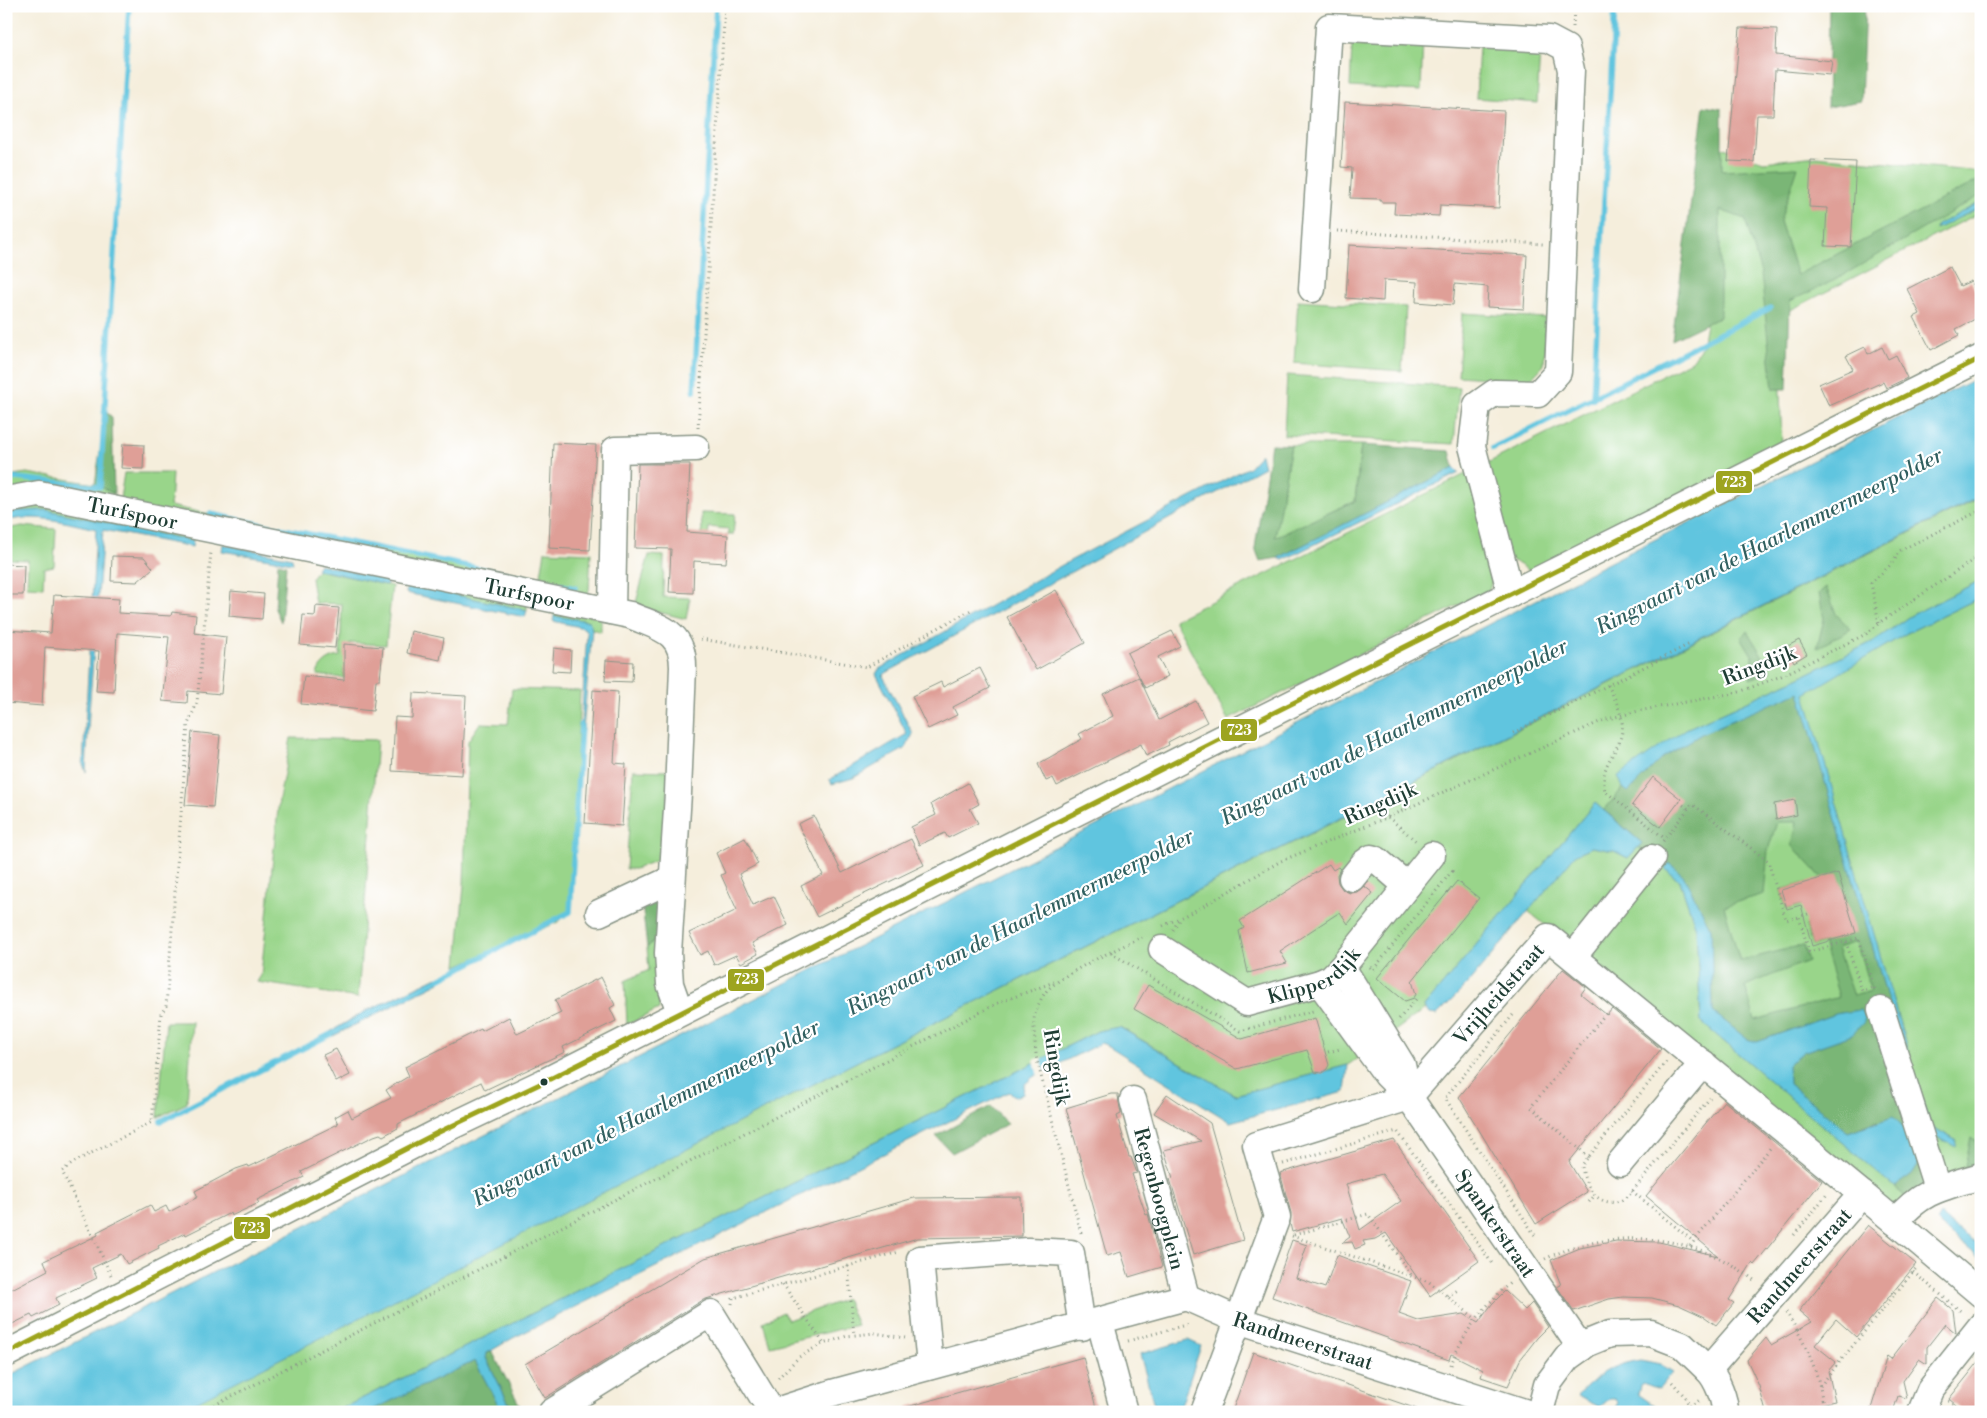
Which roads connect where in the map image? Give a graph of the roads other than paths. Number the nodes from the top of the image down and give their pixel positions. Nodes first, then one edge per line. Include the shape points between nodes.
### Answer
1 (1327, 17) edge
2 (1312, 289) dead end
3 (1981, 358) edge
4 (696, 448) road end
5 (6, 500) edge
6 (1511, 594) junction
7 (612, 611) junction
8 (1658, 848) road end
9 (1432, 855) road end
10 (1352, 878) dead end
11 (672, 879) junction
12 (1407, 886) junction
13 (599, 913) dead end
14 (1159, 937) road end
15 (1573, 957) junction
16 (1342, 967) junction
17 (1320, 983) junction
18 (1877, 998) road end
19 (680, 1012) junction
20 (1703, 1063) junction
21 (1410, 1097) junction
22 (1133, 1100) dead end
23 (1620, 1163) dead end
24 (1981, 1176) edge
25 (1937, 1188) junction
26 (1862, 1194) junction
27 (1895, 1222) junction
28 (1981, 1294) edge
29 (1186, 1297) junction
30 (1238, 1320) junction
31 (1091, 1324) junction
32 (1980, 1326) edge
33 (1581, 1348) junction
34 (6, 1354) edge
35 (929, 1354) junction
36 (1708, 1370) junction
37 (834, 1403) edge
38 (769, 1406) edge
39 (552, 1412) edge
40 (1124, 1412) edge
41 (1204, 1412) edge
42 (1524, 1412) edge
43 (1540, 1412) edge
44 (1726, 1412) edge
45 (1921, 1412) edge

1 - 2 street
1 - 6 street via 1549,39 1566,48 1572,70 1558,372 1538,394 1494,393 1477,405 1472,446
3 - 6 street
4 - 7 street via 615,450
5 - 7 street, Turfspoor via 39,494
6 - 19 street
7 - 11 street, Turfspoor via 630,615 673,634 683,653
8 - 15 street
9 - 12 street, Klipperdijk
10 - 12 street via 1371,858
11 - 13 street
11 - 19 street via 669,975
12 - 16 street, Klipperdijk
14 - 17 street, Klipperdijk via 1248,1003
15 - 20 street, Vrijheidstraat
15 - 21 street, Vrijheidstraat via 1548,937
16 - 17 street, Klipperdijk
16 - 21 street, Spankerstraat via 1402,1065
17 - 21 street, Spankerstraat via 1387,1075
18 - 25 street
19 - 34 street
20 - 23 street
20 - 26 street, Vrijheidstraat
21 - 30 street via 1256,1145 1282,1232
21 - 33 street, Spankerstraat
22 - 29 street, Regenboogplein
24 - 25 street
25 - 27 street via 1907,1208
26 - 27 street, Randmeerstraat
26 - 36 street, Randmeerstraat
27 - 28 street, Randmeerstraat
29 - 30 street, Randmeerstraat
29 - 31 street
30 - 41 street
30 - 42 street, Randmeerstraat
31 - 35 street
31 - 35 street via 1071,1253 1028,1251 920,1259
31 - 40 street via 1106,1347
32 - 45 street via 1932,1388
33 - 36 street via 1610,1334 1651,1333 1682,1345
33 - 43 street via 1567,1358 1548,1385
35 - 37 street
36 - 44 street via 1716,1382
37 - 38 street
38 - 39 street via 711,1313

